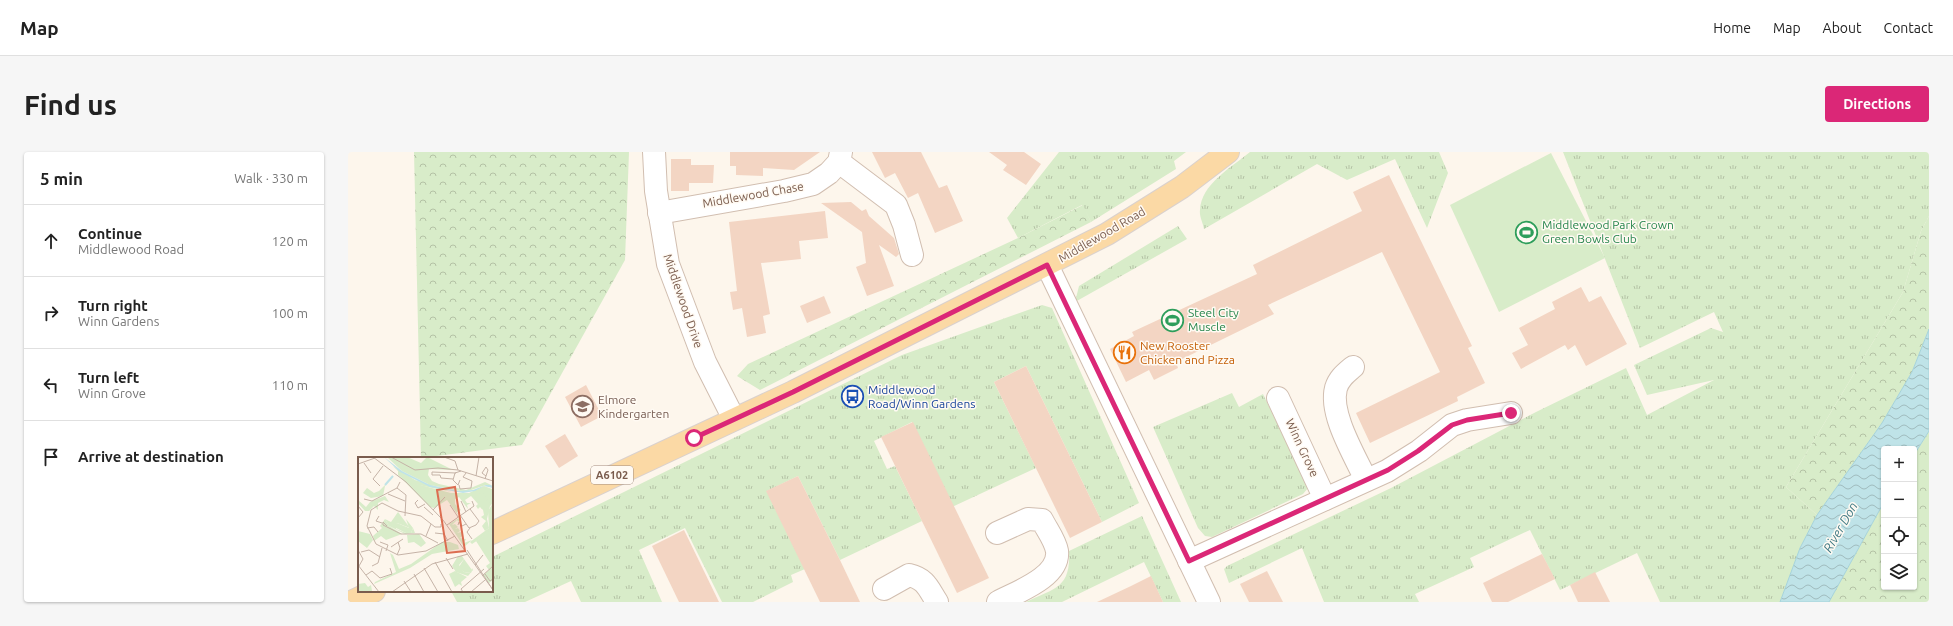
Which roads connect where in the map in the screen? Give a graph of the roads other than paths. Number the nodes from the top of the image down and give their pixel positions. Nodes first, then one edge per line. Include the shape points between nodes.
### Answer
1 (654, 152) edge
2 (1228, 152) edge
3 (840, 157) edge
4 (659, 213) junction
5 (912, 255) dead end
6 (1047, 265) junction
7 (1353, 367) dead end
8 (1278, 398) dead end
9 (1511, 413) dead end
10 (734, 420) junction
11 (1366, 480) junction
12 (1325, 499) junction
13 (493, 533) edge
14 (997, 533) dead end
15 (1189, 561) junction
16 (884, 588) dead end
17 (372, 592) edge
18 (351, 602) edge
19 (937, 602) edge
20 (998, 602) edge
21 (1209, 602) edge

1 - 4 street, Middlewood Drive
2 - 6 main road, Middlewood Road / A6102 via 1182,187 1107,234
3 - 4 street, Middlewood Chase via 829,174 813,184
3 - 5 street, Middlewood Chase via 896,205
4 - 10 street, Middlewood Drive via 668,264 705,362
6 - 10 main road, Middlewood Road / A6102
6 - 15 street
7 - 11 street via 1341,378 1334,399 1338,417
8 - 12 street, Winn Grove
9 - 11 street via 1452,425 1418,451
10 - 13 main road, Middlewood Road / A6102
11 - 12 street
12 - 15 street
14 - 20 street via 1028,519 1042,520 1057,552 1052,571
15 - 21 street
16 - 19 street via 909,575 919,577
17 - 18 main road

